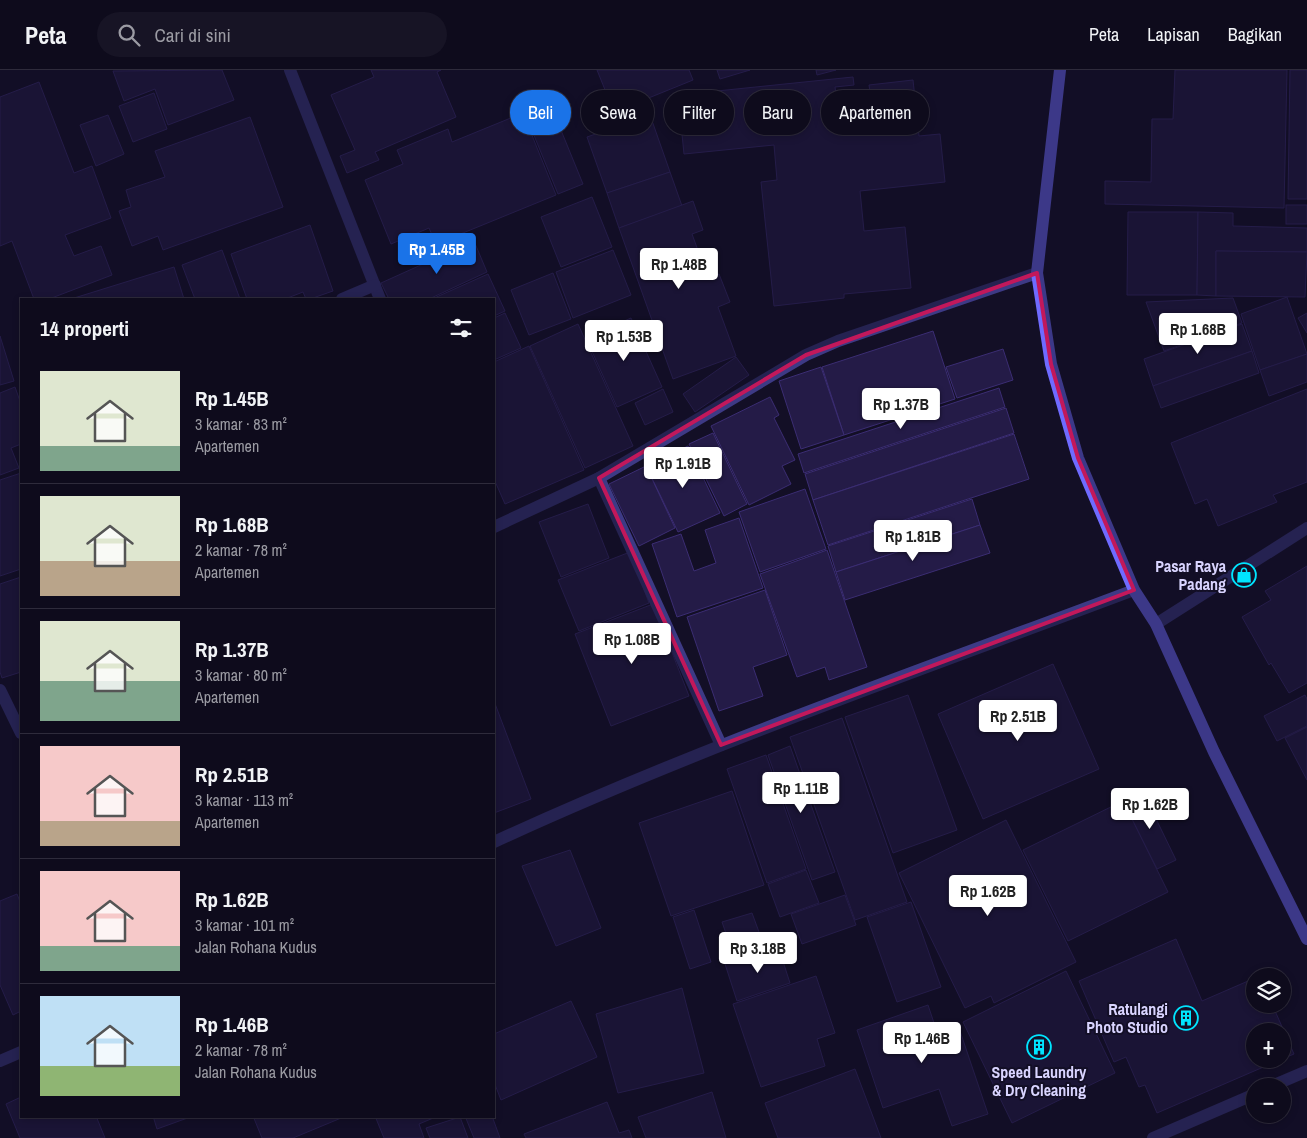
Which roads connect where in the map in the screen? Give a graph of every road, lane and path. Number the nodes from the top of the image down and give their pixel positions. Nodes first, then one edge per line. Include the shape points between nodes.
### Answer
1 (290, 70) edge
2 (1060, 70) edge
3 (1037, 273) junction
4 (375, 285) junction
5 (344, 298) edge
6 (380, 298) edge
7 (599, 478) junction
8 (495, 527) edge
9 (1307, 528) edge
10 (1134, 590) junction
11 (1156, 624) junction
12 (0, 690) edge
13 (20, 731) edge
14 (721, 745) junction
15 (495, 842) edge
16 (1307, 939) edge
17 (20, 1052) edge
18 (0, 1061) edge
19 (1307, 1071) edge
20 (1291, 1078) edge
21 (1246, 1098) edge
22 (1152, 1138) edge

1 - 4 street
2 - 3 main road
3 - 7 street via 838,341 806,356
3 - 10 main road via 1051,364 1078,458
4 - 5 street
4 - 6 street
7 - 8 street
7 - 14 street
9 - 11 street
10 - 11 main road
10 - 14 street
11 - 16 main road via 1214,752
12 - 13 street
14 - 15 street via 587,799
17 - 18 street
19 - 20 street
21 - 22 street

